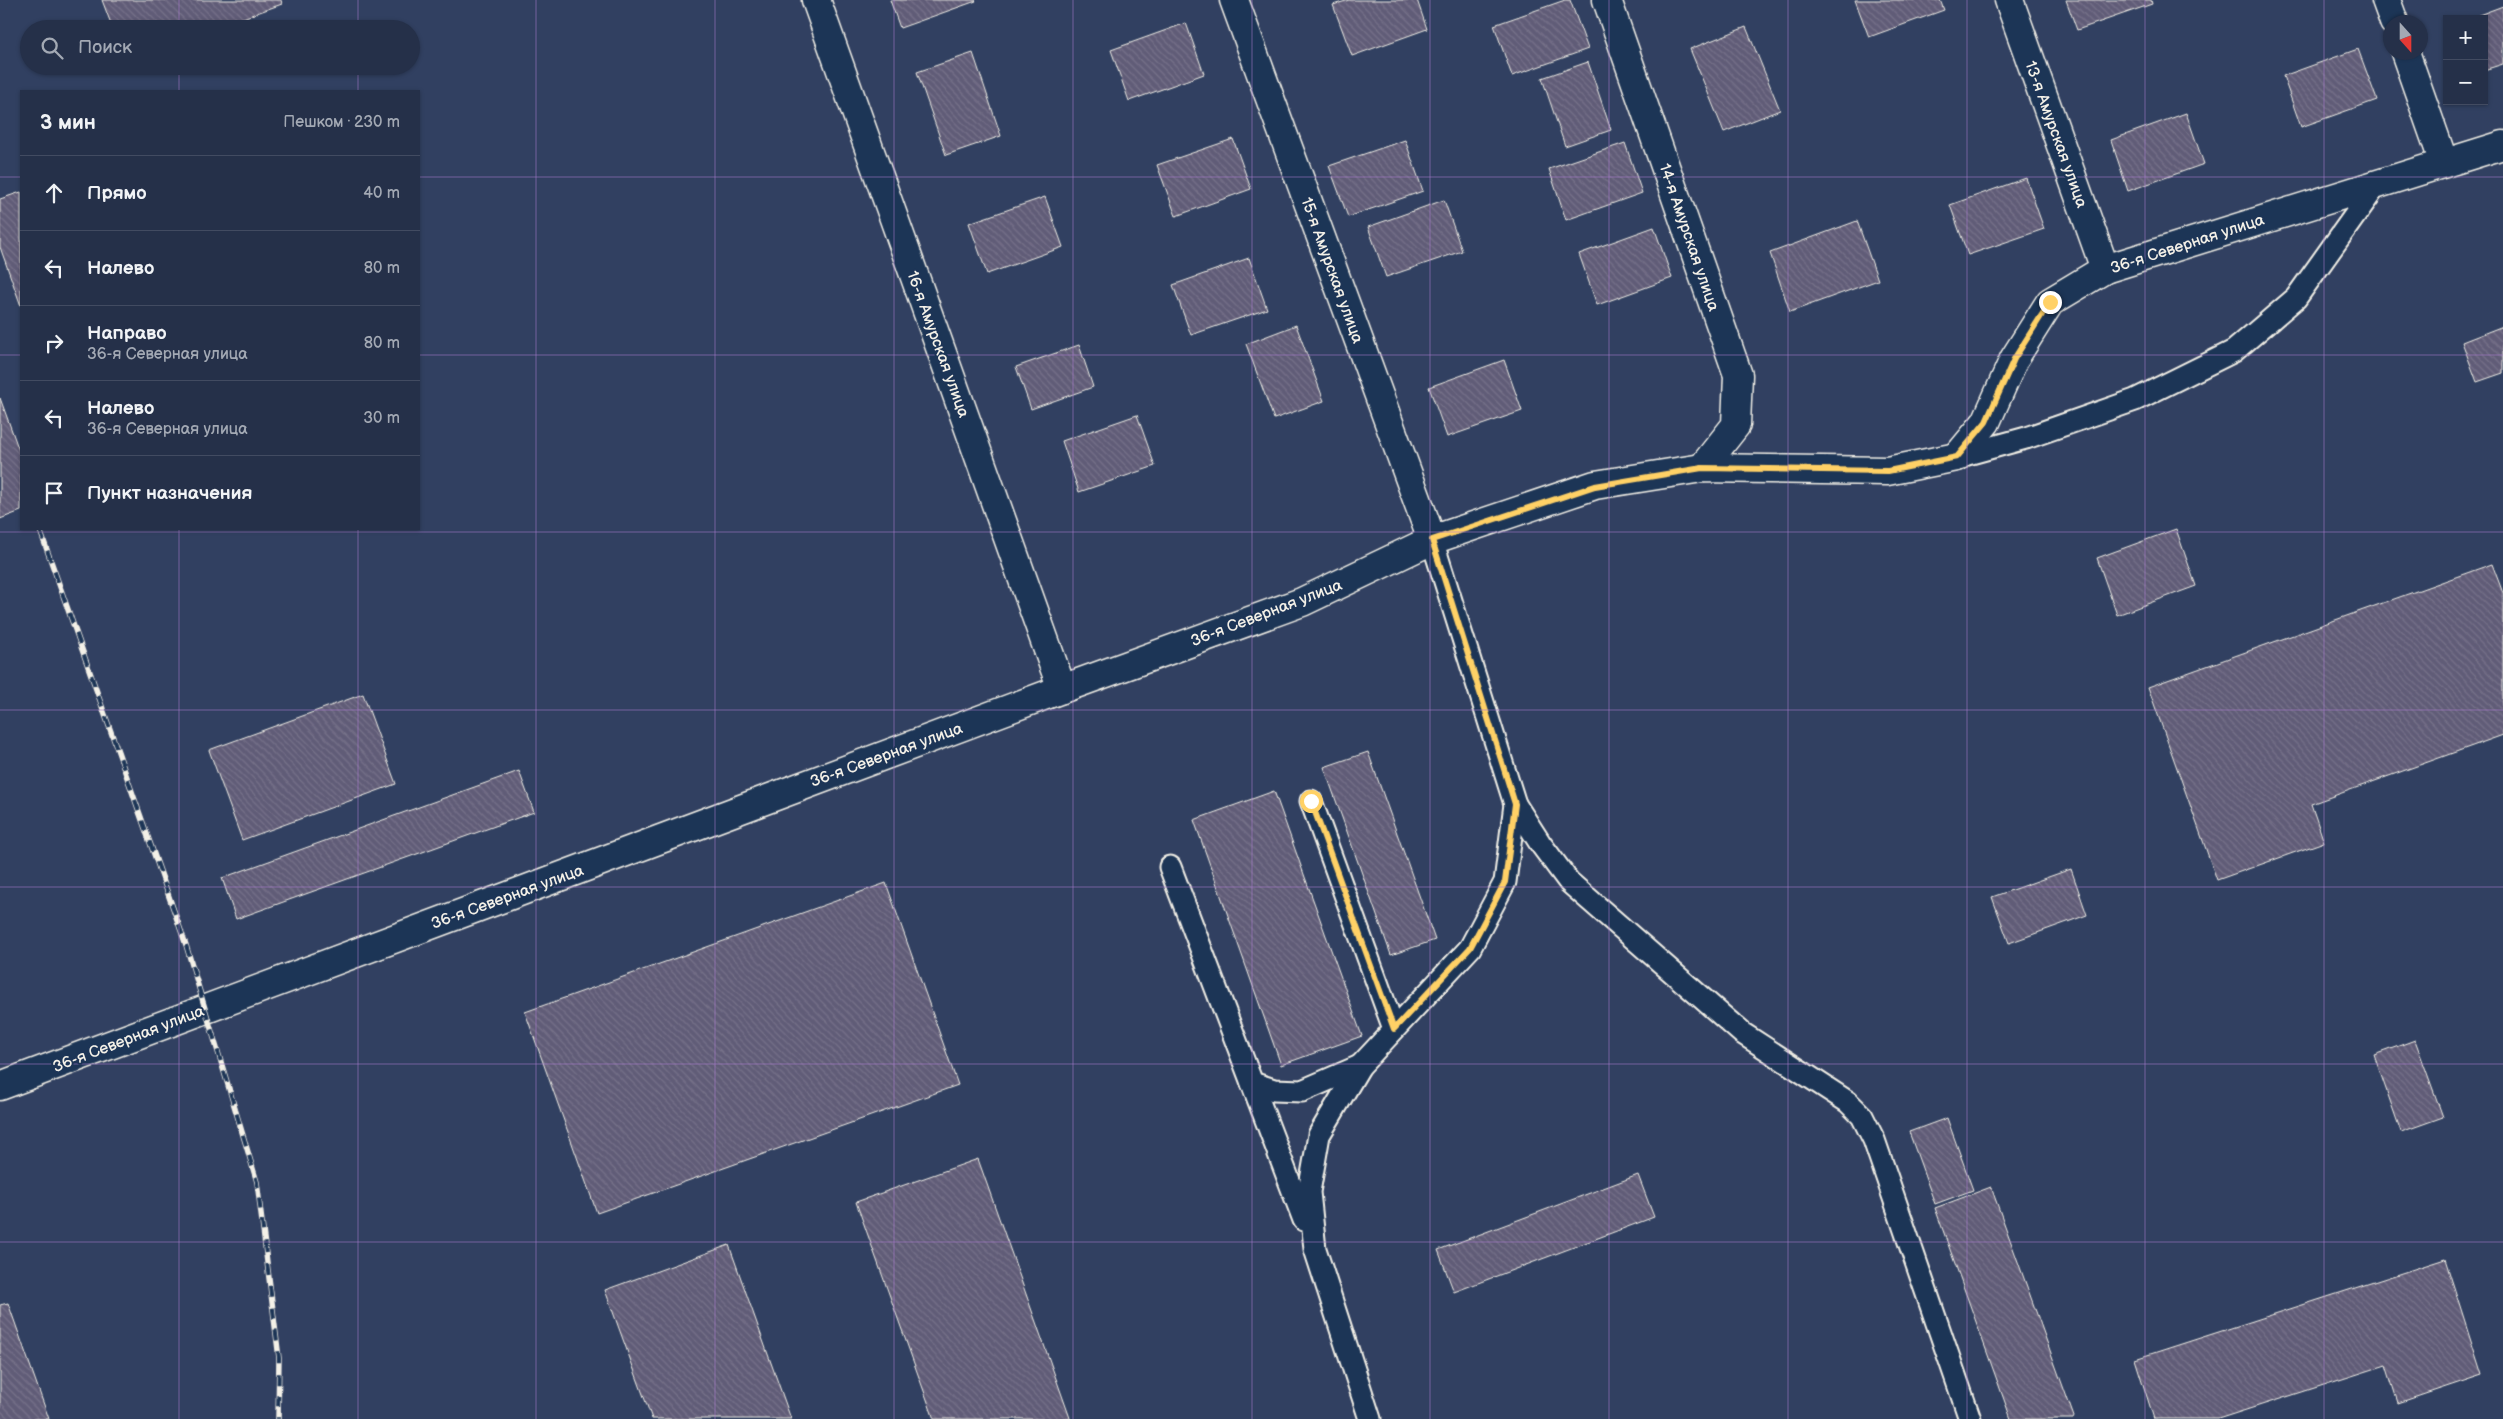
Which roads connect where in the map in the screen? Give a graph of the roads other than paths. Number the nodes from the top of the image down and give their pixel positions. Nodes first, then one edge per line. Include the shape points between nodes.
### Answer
1 (816, 0) edge
2 (1234, 0) edge
3 (1607, 0) edge
4 (2009, 0) edge
5 (2386, 0) edge
6 (2391, 15) edge
7 (2408, 60) edge
8 (2503, 145) edge
9 (2444, 163) junction
10 (2378, 183) junction
11 (2105, 269) junction
12 (1957, 457) junction
13 (1702, 468) junction
14 (1432, 540) junction
15 (1062, 689) junction
16 (1311, 801) dead end
17 (1515, 804) junction
18 (1170, 867) dead end
19 (1394, 1029) junction
20 (1360, 1066) junction
21 (1252, 1083) junction
22 (0, 1086) edge
23 (1315, 1249) junction
24 (1370, 1419) edge
25 (1970, 1419) edge

1 - 15 street, 16-я Амурская улица
2 - 14 street, 15-я Амурская улица
3 - 13 street, 14-я Амурская улица via 1738,375 1736,425
4 - 11 street, 13-я Амурская улица
5 - 6 street
7 - 9 street
8 - 9 street, 36-я Северная улица
9 - 10 street, 36-я Северная улица
10 - 11 street, 36-я Северная улица
10 - 12 lane via 2296,298 2234,351 2135,400 2026,438
11 - 12 street, 36-я Северная улица via 2050,302 2014,359 1986,422
12 - 13 street, 36-я Северная улица via 1888,471
13 - 14 street, 36-я Северная улица via 1595,486
14 - 15 street, 36-я Северная улица via 1302,602
14 - 17 lane
15 - 22 street, 36-я Северная улица
16 - 19 lane
17 - 19 lane via 1505,882 1470,948
17 - 25 lane via 1569,882 1742,1032 1848,1102 1862,1116 1874,1140
18 - 21 lane
19 - 20 lane
20 - 21 lane via 1302,1091 1274,1090
20 - 23 lane via 1319,1135 1309,1192
21 - 23 lane
23 - 24 lane

